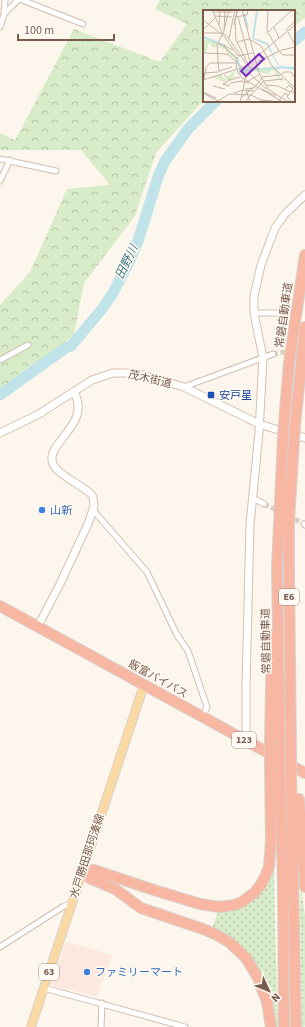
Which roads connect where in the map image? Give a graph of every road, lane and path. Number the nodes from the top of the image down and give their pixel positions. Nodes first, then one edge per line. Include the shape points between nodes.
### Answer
1 (5, 0) edge
2 (18, 0) edge
3 (22, 0) edge
4 (4, 14) junction
5 (83, 24) dead end
6 (0, 28) edge
7 (0, 159) edge
8 (10, 160) junction
9 (56, 171) dead end
10 (0, 181) edge
11 (305, 195) edge
12 (305, 255) edge
13 (254, 313) junction
14 (284, 313) tunnel mouth
15 (305, 327) edge
16 (28, 345) dead end
17 (274, 354) tunnel mouth
18 (263, 358) junction
19 (0, 360) edge
20 (184, 387) junction
21 (74, 392) junction
22 (259, 424) junction
23 (0, 433) edge
24 (305, 438) edge
25 (282, 462) junction
26 (253, 498) junction
27 (264, 504) tunnel mouth
28 (93, 510) junction
29 (0, 606) edge
30 (38, 626) junction
31 (144, 684) junction
32 (202, 717) junction
33 (248, 742) junction
34 (298, 776) edge
35 (82, 872) junction
36 (305, 887) edge
37 (71, 904) junction
38 (0, 947) edge
39 (44, 988) junction
40 (102, 1003) junction
41 (171, 1025) edge
42 (31, 1027) edge
43 (101, 1027) edge
44 (186, 1027) edge
45 (271, 1027) edge
46 (284, 1027) edge
47 (296, 1027) edge

1 - 4 street
2 - 4 street
3 - 5 street
4 - 6 street
7 - 8 street
8 - 9 street
8 - 10 street
11 - 13 street via 285,214 275,228 256,284
12 - 25 highway, 常磐自動車道 / E6, bridge via 289,363
13 - 14 street
13 - 18 street
15 - 34 highway, 常磐自動車道, bridge via 294,446 294,755
16 - 19 street
17 - 18 street
18 - 20 street
18 - 22 street
20 - 21 street, 茂木街道 via 143,375 113,373 92,380
20 - 22 street, 茂木街道
21 - 23 street, 茂木街道 via 39,414
21 - 28 street via 78,400 78,415 54,450 52,461 58,471 91,494
22 - 24 street, 茂木街道
22 - 26 street
25 - 35 highway, bridge via 273,518 271,840 269,867 265,877 254,893 242,902 219,907 200,904 94,870
25 - 46 highway, 常磐自動車道 / E6, bridge via 277,568
26 - 27 street
26 - 33 street via 246,685
28 - 30 street
28 - 32 street via 147,572 177,635 188,651 207,707
29 - 30 highway, 飯富バイパス / 123
30 - 31 highway, 飯富バイパス / 123
31 - 32 highway, 飯富バイパス / 123
31 - 35 main road, 水戸勝田那珂湊線 / 63
32 - 33 highway, 飯富バイパス / 123
33 - 34 highway, 飯富バイパス / 123
34 - 36 highway
34 - 47 highway
35 - 37 main road, 水戸勝田那珂湊線 / 63
35 - 45 highway via 91,879 115,889 140,908 203,929 229,942 246,958 258,978 267,1002
37 - 38 street
37 - 39 main road, 水戸勝田那珂湊線 / 63
39 - 40 street
39 - 42 main road, 水戸勝田那珂湊線 / 63
40 - 41 street
40 - 43 street
41 - 44 street

